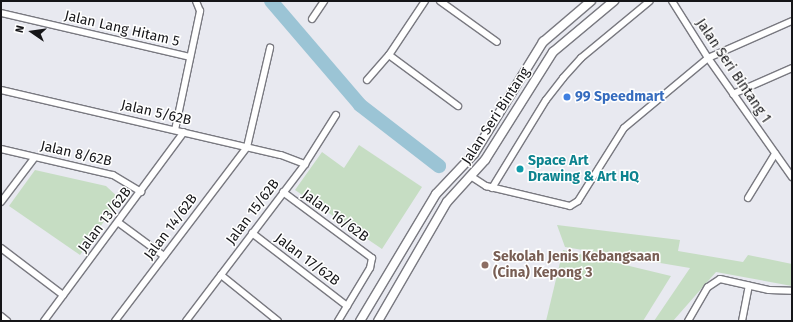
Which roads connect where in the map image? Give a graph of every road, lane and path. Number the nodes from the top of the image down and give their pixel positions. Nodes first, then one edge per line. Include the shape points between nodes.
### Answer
1 (324, 1) edge
2 (425, 1) edge
3 (440, 1) edge
4 (591, 1) edge
5 (614, 1) edge
6 (650, 1) edge
7 (672, 1) edge
8 (198, 4) edge
9 (1, 13) edge
10 (312, 19) dead end
11 (792, 21) edge
12 (497, 42) dead end
13 (270, 48) dead end
14 (389, 55) junction
15 (190, 57) junction
16 (708, 58) junction
17 (792, 68) edge
18 (367, 80) dead end
19 (1, 90) edge
20 (733, 94) junction
21 (458, 106) dead end
22 (336, 115) dead end
23 (175, 130) junction
24 (184, 132) junction
25 (247, 147) junction
26 (1, 149) edge
27 (775, 154) junction
28 (35, 157) junction
29 (305, 164) junction
30 (472, 177) junction
31 (792, 177) edge
32 (446, 184) junction
33 (492, 188) junction
34 (142, 192) junction
35 (283, 192) junction
36 (748, 198) dead end
37 (1, 202) edge
38 (119, 223) junction
39 (252, 233) junction
40 (1, 248) edge
41 (164, 256) junction
42 (221, 275) junction
43 (749, 286) junction
44 (792, 291) edge
45 (63, 295) junction
46 (347, 306) junction
47 (1, 316) edge
48 (188, 320) edge
49 (7, 321) edge
50 (44, 321) edge
51 (115, 321) edge
52 (278, 321) edge
53 (338, 321) edge
54 (360, 321) edge
55 (378, 321) edge
56 (688, 321) edge
57 (742, 321) edge

1 - 10 street
2 - 14 street
3 - 12 street
4 - 32 street, Jalan Seri Bintang via 543,42 474,154
5 - 30 street, Jalan Seri Bintang via 553,52
6 - 33 street via 580,58 563,78 546,100
7 - 16 street, Jalan Seri Bintang 1
8 - 15 street
9 - 15 street, Jalan Lang Hitam 5
11 - 16 street
13 - 25 street
14 - 18 street
14 - 21 street
15 - 23 street
16 - 20 street, Jalan Seri Bintang 1
16 - 33 street via 624,128 574,204 570,206
17 - 20 street
19 - 23 street, Jalan 5/62B
20 - 27 street, Jalan Seri Bintang 1
22 - 29 street, Jalan 15/62B
23 - 24 street, Jalan 5/62B
24 - 25 street, Jalan 5/62B
24 - 34 street, Jalan 13/62B
25 - 29 street, Jalan 5/62B
25 - 41 street, Jalan 14/62B
26 - 28 street, Jalan 8/62B
27 - 31 street, Jalan Seri Bintang 1
27 - 36 street
28 - 34 street, Jalan 8/62B via 113,175
28 - 37 street
29 - 35 street, Jalan 15/62B
30 - 32 street via 460,175
30 - 33 street
30 - 55 street, Jalan Seri Bintang via 448,202
32 - 54 street, Jalan Seri Bintang via 436,194
34 - 38 street, Jalan 13/62B
35 - 39 street, Jalan 15/62B
35 - 46 street, Jalan 16/62B via 372,258 370,268
38 - 41 street
38 - 45 street, Jalan 13/62B
39 - 42 street, Jalan 15/62B
39 - 46 street, Jalan 17/62B
40 - 45 street
41 - 51 street, Jalan 14/62B
42 - 48 street, Jalan 15/62B
42 - 52 street
43 - 44 street
43 - 56 street via 720,278 708,287 694,315
43 - 57 street
45 - 50 street, Jalan 13/62B
46 - 53 street
47 - 49 street

